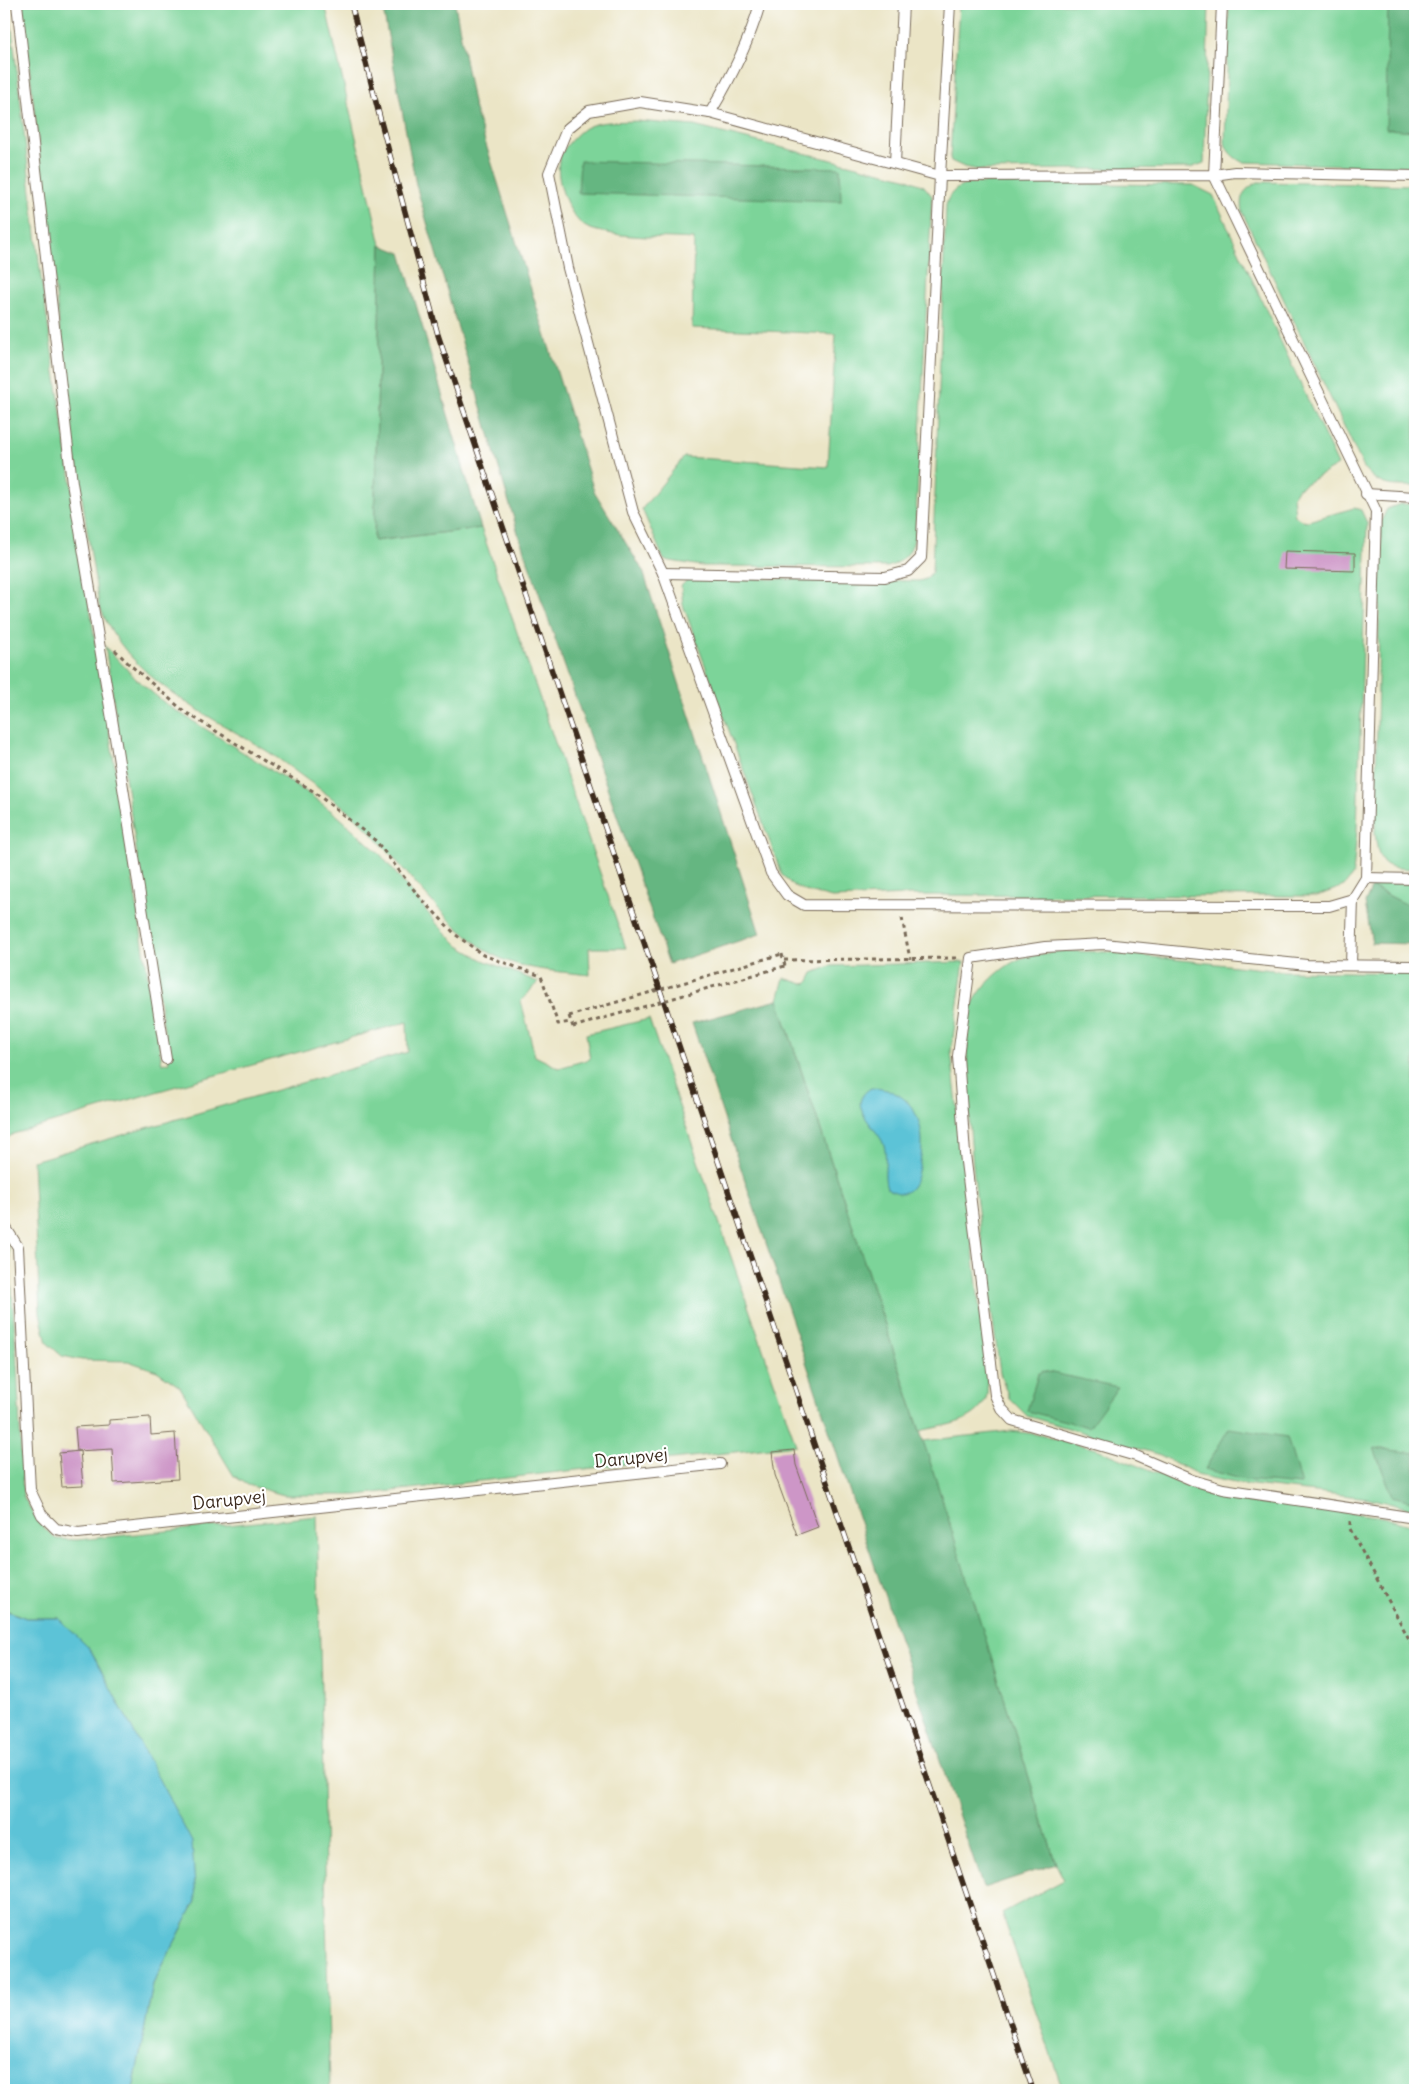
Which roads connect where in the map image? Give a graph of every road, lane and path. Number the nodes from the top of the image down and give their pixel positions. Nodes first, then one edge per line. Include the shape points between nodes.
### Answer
1 (17, 4) edge
2 (760, 4) edge
3 (903, 4) edge
4 (950, 4) edge
5 (1222, 4) edge
6 (710, 113) junction
7 (896, 163) junction
8 (940, 176) junction
9 (1214, 176) junction
10 (1415, 176) edge
11 (1366, 494) junction
12 (1415, 496) edge
13 (663, 573) junction
14 (97, 631) junction
15 (1366, 878) junction
16 (1415, 879) edge
17 (1353, 899) junction
18 (900, 906) junction
19 (972, 958) junction
20 (910, 959) junction
21 (784, 960) junction
22 (1351, 965) junction
23 (1415, 966) edge
24 (571, 1022) junction
25 (166, 1059) dead end
26 (4, 1225) edge
27 (720, 1464) dead end
28 (1351, 1508) junction
29 (1415, 1518) edge
30 (1415, 1650) edge

1 - 14 lane via 72,483
2 - 6 lane via 752,30
3 - 7 lane
4 - 8 lane
5 - 9 lane
6 - 7 lane
6 - 13 lane via 640,102 589,111 567,129 549,172 568,268 633,512
7 - 8 lane
8 - 9 lane
8 - 13 lane via 921,558 908,570 885,577
9 - 10 lane via 1235,172
9 - 11 lane
11 - 12 lane
11 - 15 lane via 1376,511
13 - 18 lane via 771,873 786,895 804,905
14 - 24 path via 128,663 185,712 313,791 376,841 418,895 456,935 482,955 540,976 558,1024
14 - 25 lane
15 - 16 lane
15 - 17 lane
17 - 18 lane via 1329,906
17 - 22 lane
18 - 20 path
19 - 20 path
19 - 22 lane via 1044,947 1104,944 1307,965
19 - 28 lane via 958,1056 965,1154 995,1395 1000,1408 1012,1420 1136,1456 1192,1480 1223,1489
20 - 21 path
21 - 24 path, bridge via 786,966 572,1027
21 - 24 path, bridge via 782,954 569,1016
22 - 23 lane
26 - 27 lane, Darupvej via 18,1247 30,1490 42,1515 56,1529 78,1533
28 - 29 lane
28 - 30 path via 1350,1528

